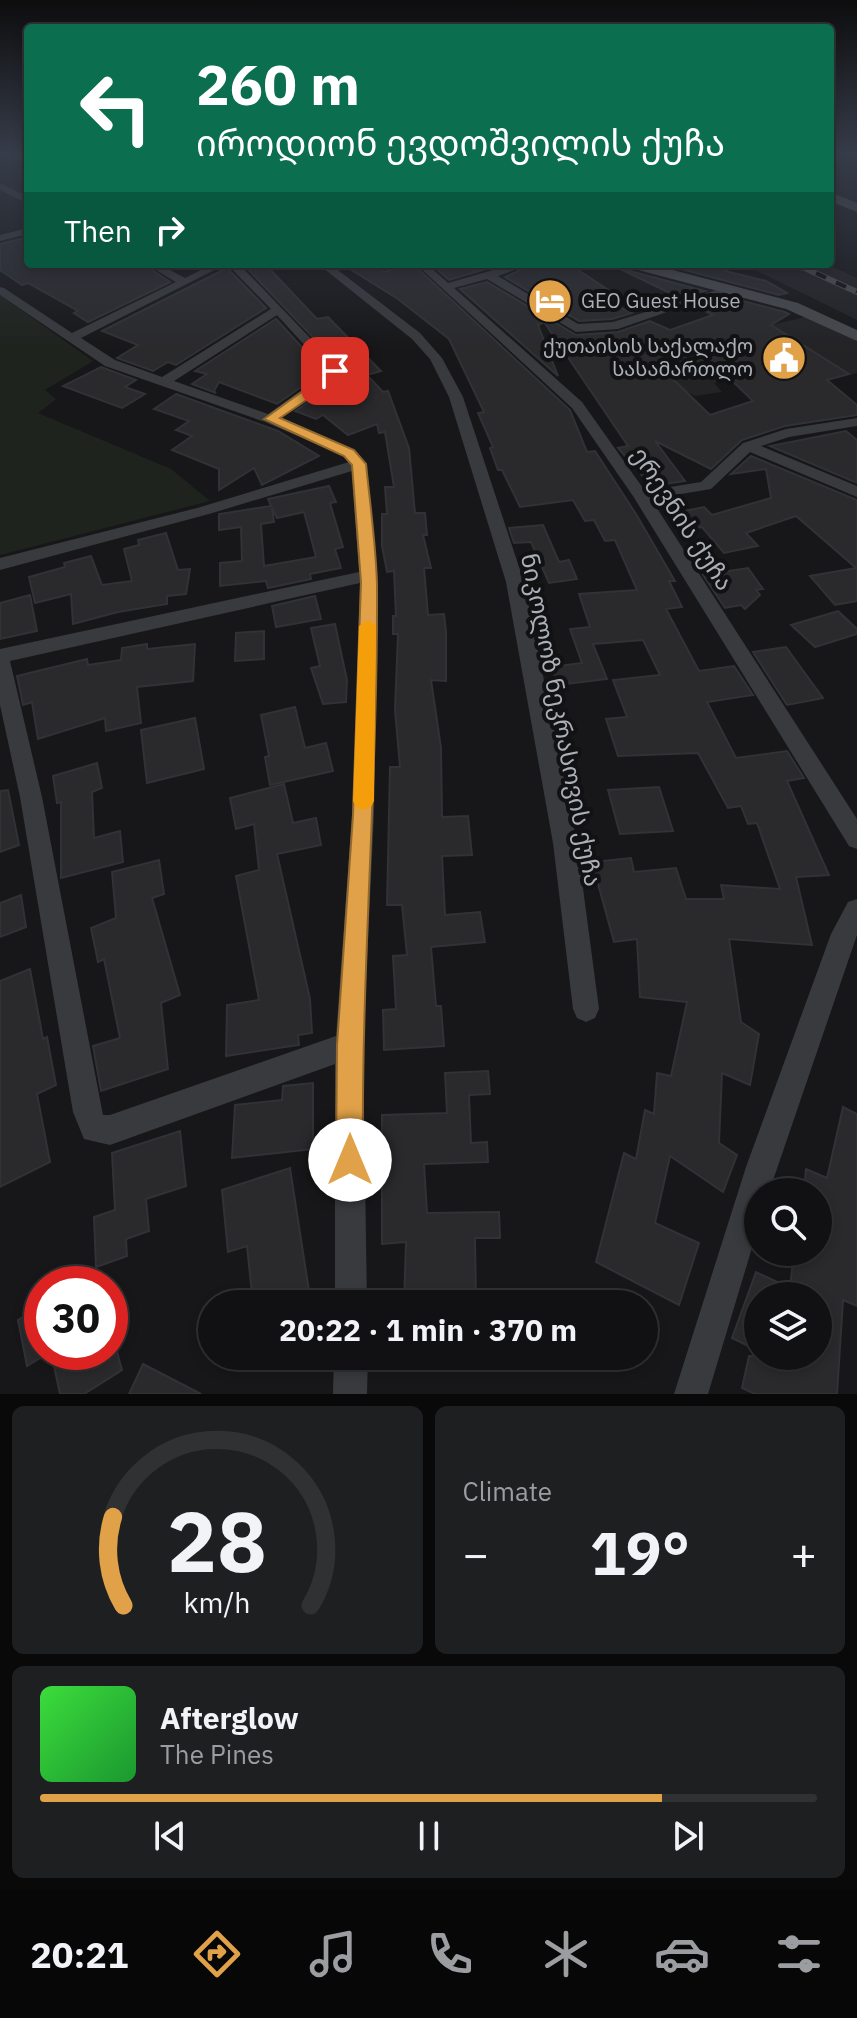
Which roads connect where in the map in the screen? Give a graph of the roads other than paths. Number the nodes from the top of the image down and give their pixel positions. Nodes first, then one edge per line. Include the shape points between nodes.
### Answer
1 (24, 232) edge
2 (0, 238) edge
3 (159, 268) edge
4 (213, 268) edge
5 (238, 268) edge
6 (328, 268) edge
7 (426, 268) edge
8 (513, 268) edge
9 (648, 268) edge
10 (489, 275) junction
11 (185, 282) junction
12 (449, 286) junction
13 (726, 288) junction
14 (0, 290) edge
15 (277, 310) junction
16 (857, 336) edge
17 (71, 338) junction
18 (163, 382) junction
19 (270, 419) junction
20 (857, 422) edge
21 (748, 446) junction
22 (359, 464) junction
23 (857, 492) edge
24 (641, 496) junction
25 (0, 564) edge
26 (368, 576) junction
27 (0, 658) edge
28 (857, 839) edge
29 (857, 910) edge
30 (586, 1009) dead end
31 (349, 1045) junction
32 (351, 1290) edge
33 (351, 1370) edge
34 (350, 1394) edge
35 (691, 1394) edge

1 - 2 street
3 - 11 street
4 - 11 street
5 - 15 street
6 - 30 street, ნიკოლოზ ნეკრასოვის ქუჩა via 416,336 436,358 456,397 515,582 565,843
7 - 12 street, ერევნის ქუჩა
8 - 10 street
9 - 13 street
10 - 12 street
10 - 13 street via 576,328 614,326
11 - 17 street
12 - 24 street, ერევნის ქუჩა via 577,405
13 - 16 street via 792,306
14 - 17 street
15 - 18 street
15 - 19 street via 335,371
17 - 18 street via 110,363
18 - 19 street
19 - 22 street via 349,453
20 - 21 street via 786,433
21 - 23 street
21 - 24 street via 706,486
22 - 25 street
22 - 26 street
24 - 28 street, ერევნის ქუჩა
26 - 27 street
26 - 31 street via 363,815
27 - 31 street via 94,1129 110,1130
29 - 35 street via 761,1167
31 - 32 street
33 - 34 street

